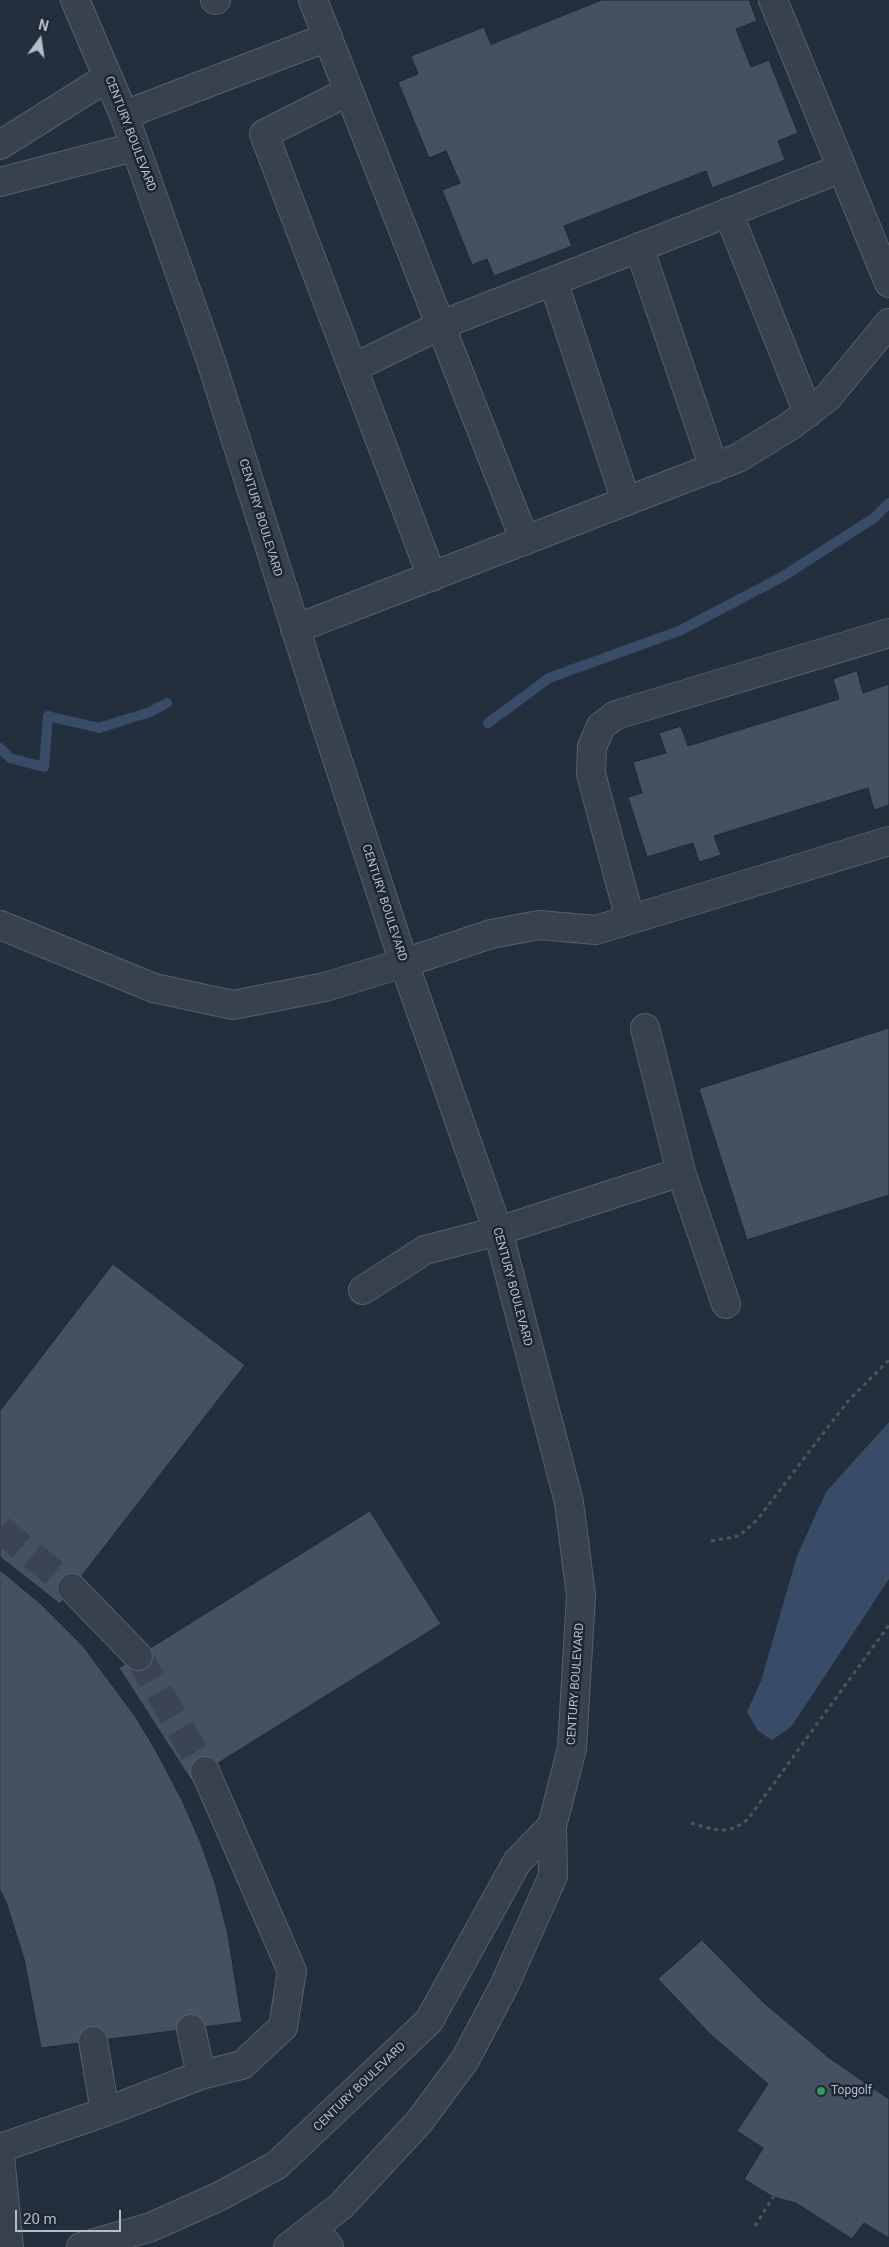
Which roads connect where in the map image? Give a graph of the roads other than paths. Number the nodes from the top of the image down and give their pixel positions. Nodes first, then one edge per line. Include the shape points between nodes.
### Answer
1 (75, 0) edge
2 (314, 0) edge
3 (773, 0) edge
4 (328, 37) junction
5 (108, 77) junction
6 (349, 91) junction
7 (124, 114) junction
8 (0, 145) edge
9 (134, 147) junction
10 (842, 168) junction
11 (0, 182) edge
12 (728, 212) junction
13 (639, 247) junction
14 (553, 281) junction
15 (889, 283) edge
16 (889, 323) edge
17 (441, 325) junction
18 (353, 368) junction
19 (808, 413) junction
20 (714, 468) junction
21 (626, 501) junction
22 (525, 541) junction
23 (432, 576) junction
24 (296, 629) junction
25 (889, 633) edge
26 (889, 841) edge
27 (630, 919) junction
28 (0, 925) edge
29 (404, 963) junction
30 (645, 1028) dead end
31 (681, 1172) junction
32 (498, 1231) junction
33 (363, 1290) dead end
34 (726, 1304) dead end
35 (72, 1588) tunnel mouth
36 (138, 1656) tunnel mouth
37 (205, 1771) tunnel mouth
38 (552, 1826) junction
39 (191, 2029) dead end
40 (93, 2041) dead end
41 (201, 2075) junction
42 (105, 2112) junction
43 (0, 2148) edge
44 (0, 2156) edge
45 (322, 2238) edge
46 (10, 2247) edge
47 (81, 2247) edge
48 (288, 2247) edge

1 - 5 street, CENTURY BOULEVARD
2 - 4 street
3 - 10 street
4 - 6 street
4 - 7 street
5 - 7 street, CENTURY BOULEVARD
5 - 8 street
6 - 17 street
6 - 18 street via 264,134
7 - 9 street, CENTURY BOULEVARD
9 - 11 street
9 - 24 street, CENTURY BOULEVARD via 212,361
10 - 12 street
10 - 15 street
12 - 13 street
12 - 19 street
13 - 14 street
13 - 20 street
14 - 17 street
14 - 21 street
16 - 19 street via 828,397
17 - 18 street
17 - 22 street
18 - 23 street
19 - 20 street via 738,458
20 - 21 street
21 - 22 street
22 - 23 street
23 - 24 street
24 - 29 street, CENTURY BOULEVARD
25 - 27 street via 616,715 601,726 592,746 591,774
26 - 27 street
27 - 29 street via 596,930 539,925 491,934
28 - 29 street via 154,988 233,1005 325,987
29 - 32 street, CENTURY BOULEVARD
30 - 31 street
31 - 32 street
31 - 34 street
32 - 33 street via 425,1250
32 - 38 street, CENTURY BOULEVARD via 569,1502 581,1596 572,1748
35 - 36 street
37 - 41 street via 292,1971 283,2027 242,2065
38 - 45 street, CENTURY BOULEVARD via 552,1876 504,1986 465,2060 419,2122 341,2206
38 - 47 street, CENTURY BOULEVARD via 517,1862 429,2021 277,2165 152,2227
39 - 41 street
40 - 42 street
41 - 42 street
42 - 43 street
44 - 46 street
45 - 48 street, CENTURY BOULEVARD

